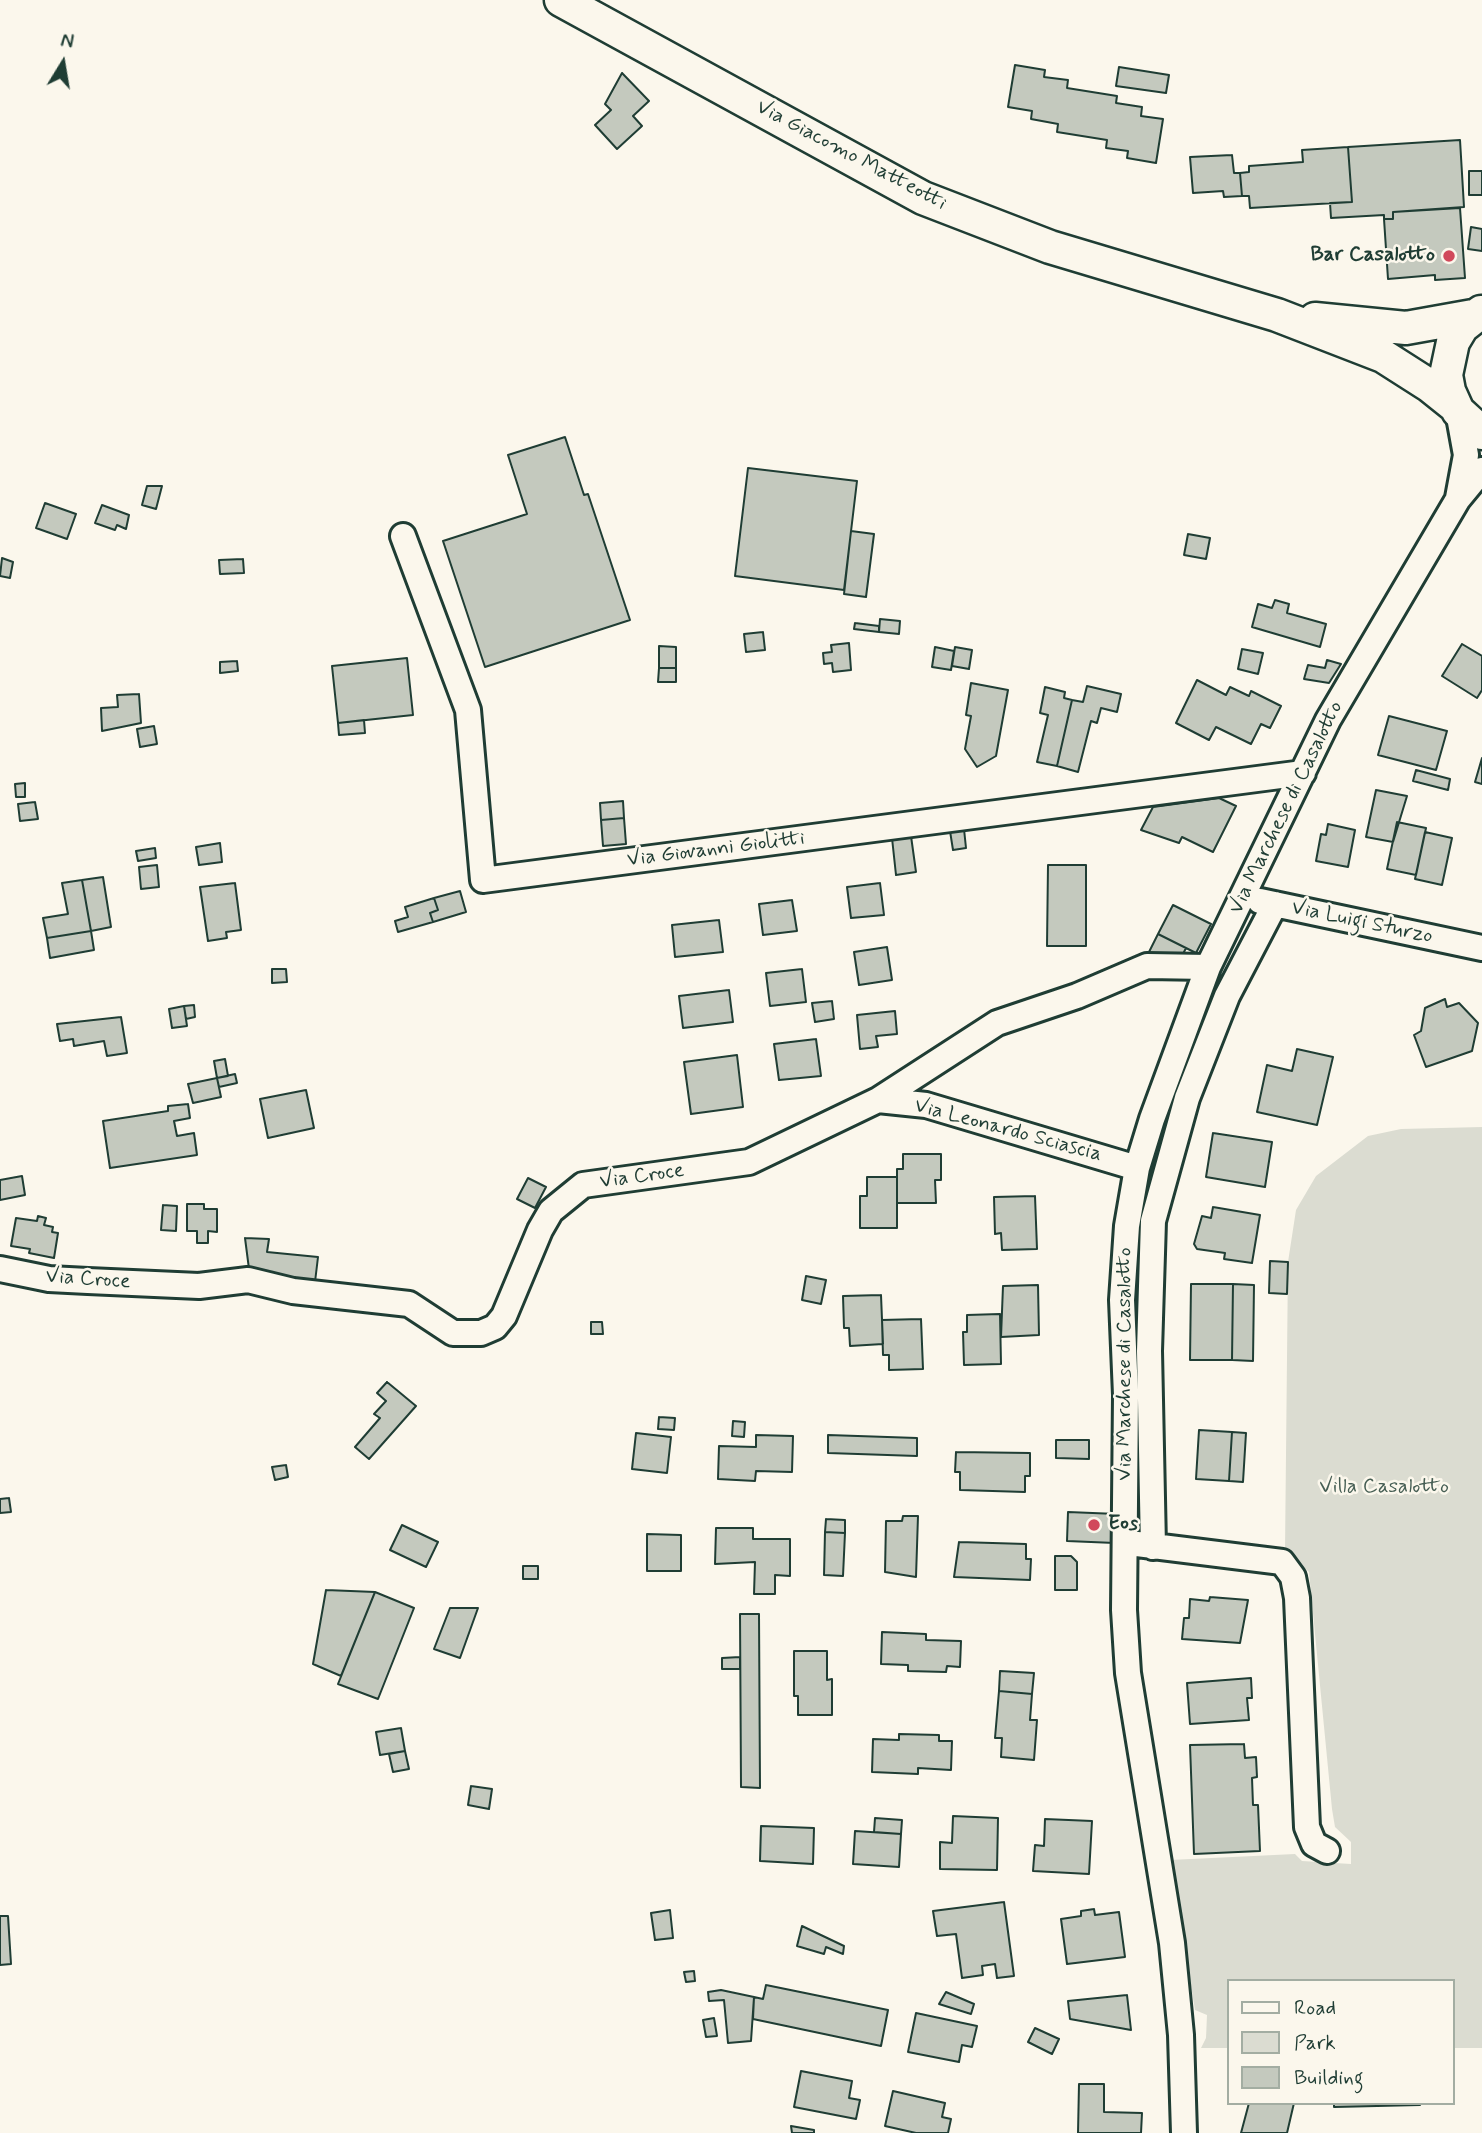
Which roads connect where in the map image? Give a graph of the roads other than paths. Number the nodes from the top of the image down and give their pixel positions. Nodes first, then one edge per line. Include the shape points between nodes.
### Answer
1 (561, 0) edge
2 (1478, 313) edge
3 (1277, 314) junction
4 (1456, 409) junction
5 (1482, 433) edge
6 (1482, 470) edge
7 (1458, 499) junction
8 (403, 536) dead end
9 (1303, 773) junction
10 (1243, 897) junction
11 (1275, 904) junction
12 (1482, 948) edge
13 (1208, 967) junction
14 (878, 1100) junction
15 (1138, 1168) junction
16 (0, 1269) edge
17 (1126, 1543) junction
18 (1153, 1547) junction
19 (1326, 1851) dead end
20 (1184, 2133) edge

1 - 3 main road, Via Giacomo Matteotti via 923,198 1051,247
2 - 3 main road via 1406,328
2 - 4 main road via 1462,327 1447,358 1448,391
3 - 4 main road via 1383,356
4 - 5 main road
4 - 7 street via 1466,455
6 - 7 street
7 - 9 street, Via Marchese di Casalotto via 1328,720
8 - 9 street, Via Giovanni Giolitti via 468,710 483,880
9 - 10 street, Via Marchese di Casalotto
10 - 11 street, Via Luigi Sturzo
10 - 13 street, Via Marchese di Casalotto
11 - 12 street, Via Luigi Sturzo
11 - 18 street via 1227,996 1187,1098 1153,1220 1149,1351
13 - 14 street, Via Croce via 1147,966 997,1023
13 - 15 street, Via Marchese di Casalotto via 1168,1069
14 - 15 street, Via Leonardo Sciascia via 926,1105
14 - 16 street, Via Croce via 749,1162 583,1185 551,1211 504,1316 481,1333 453,1334 409,1304 293,1291 248,1280 199,1286 102,1282 49,1279
15 - 17 street, Via Marchese di Casalotto via 1127,1226 1122,1300
17 - 18 street
17 - 20 street, Via Marchese di Casalotto via 1128,1673 1172,1943
18 - 19 street via 1282,1562 1293,1577 1307,1827 1314,1844

